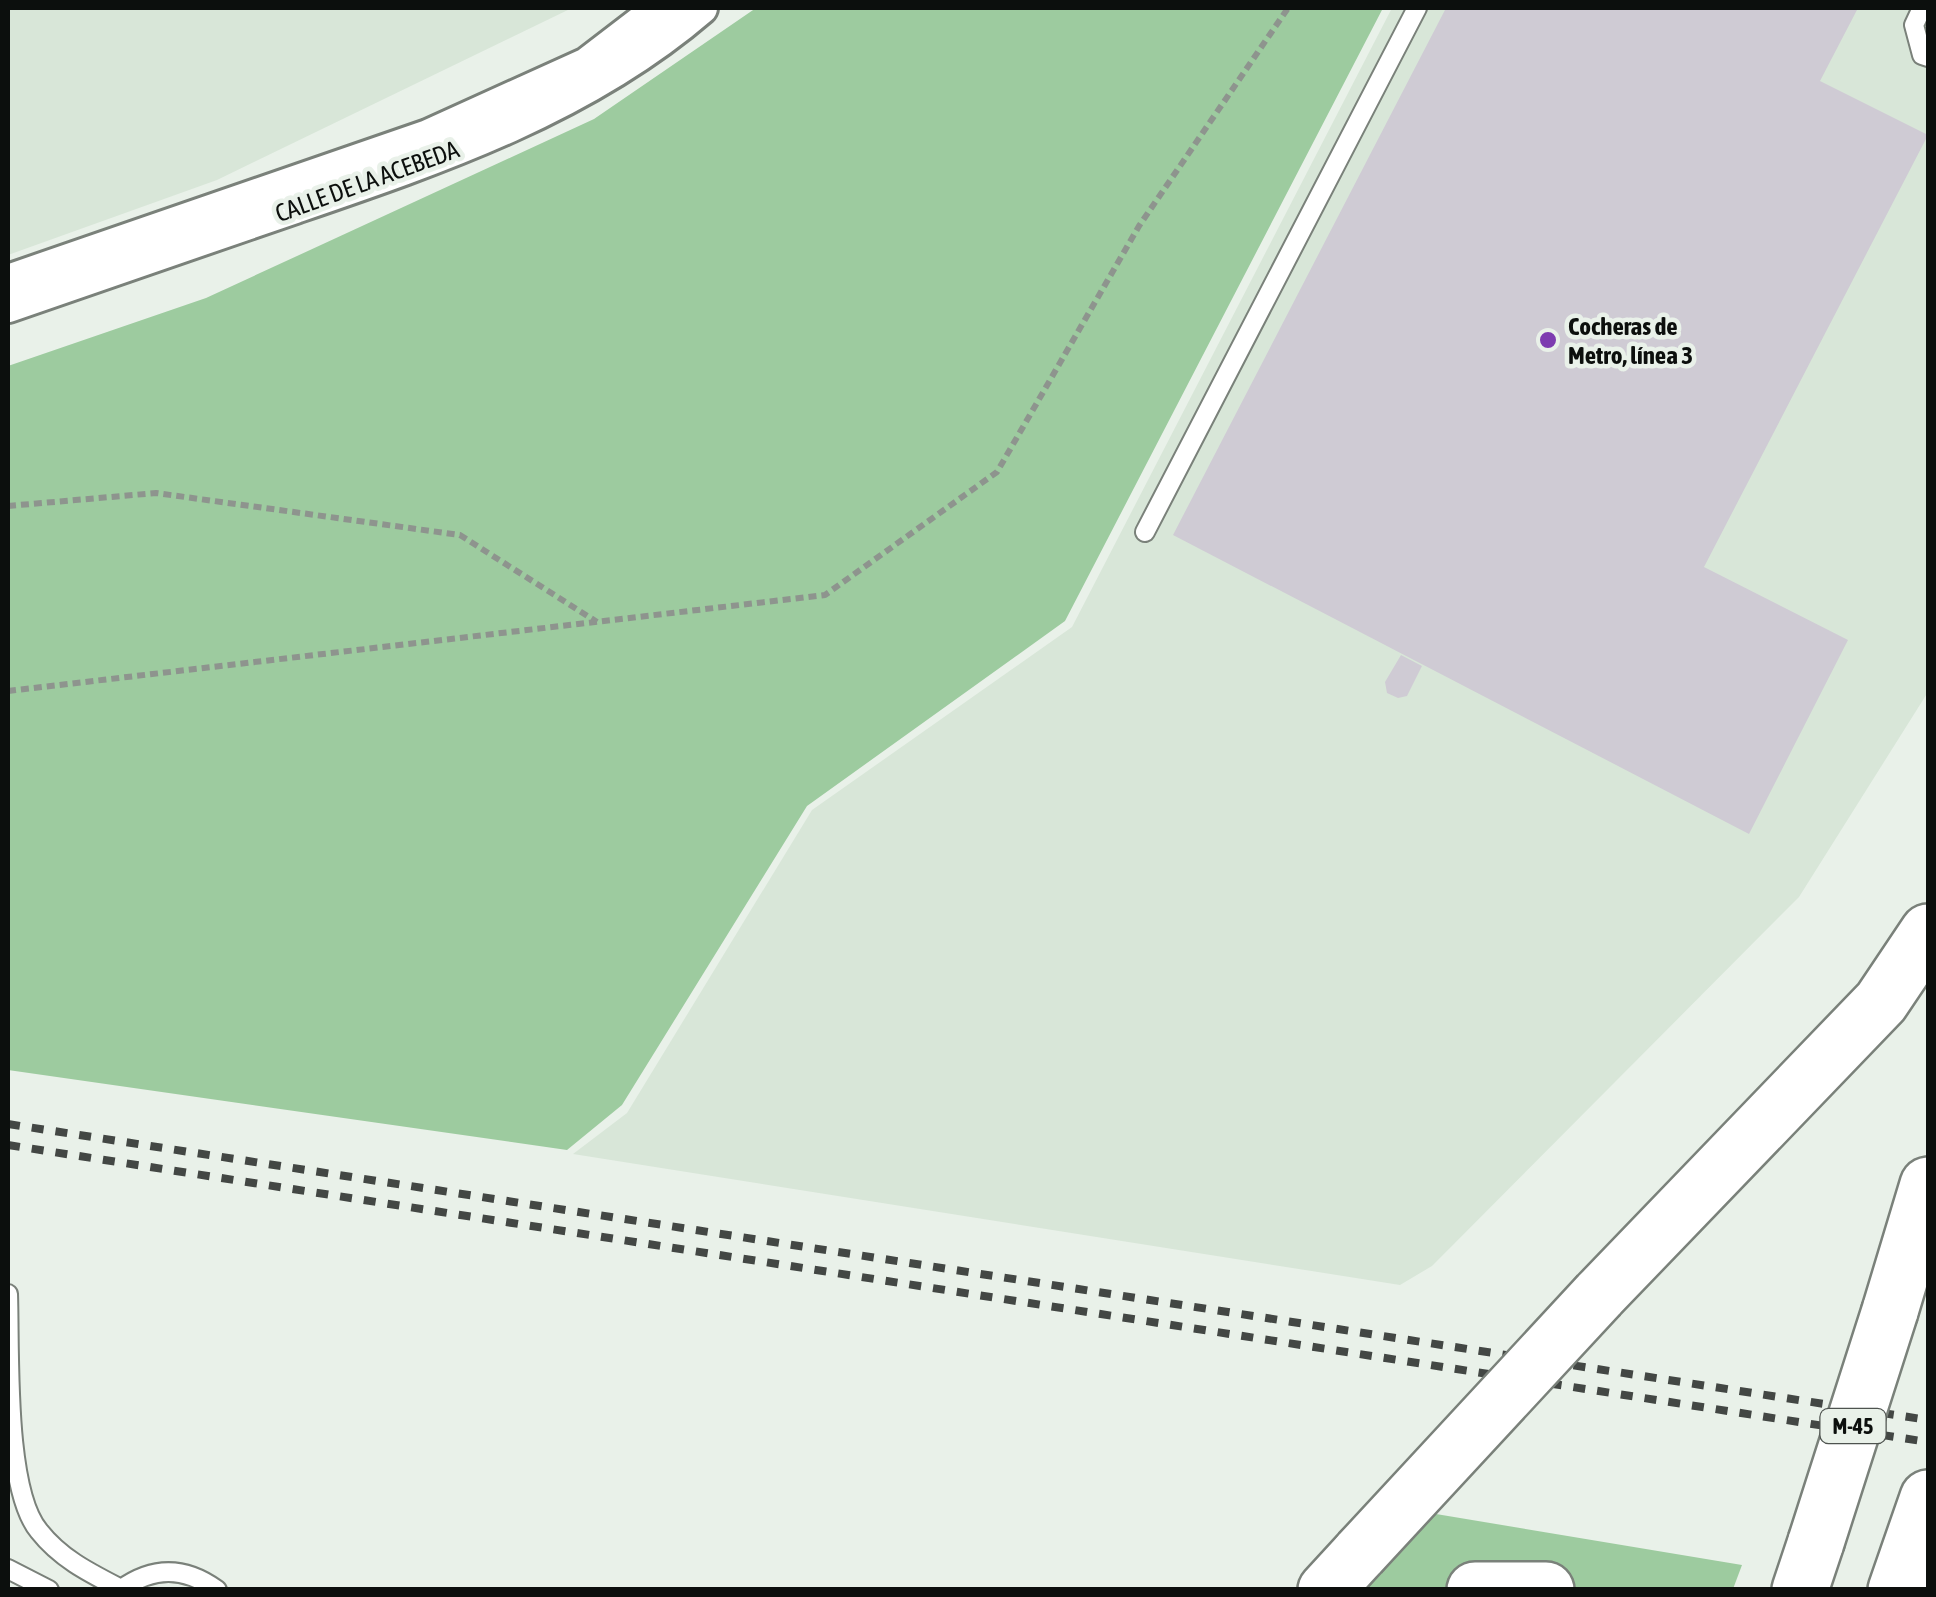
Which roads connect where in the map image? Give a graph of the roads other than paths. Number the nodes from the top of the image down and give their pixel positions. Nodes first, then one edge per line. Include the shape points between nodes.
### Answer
1 (660, 8) edge
2 (701, 8) edge
3 (1418, 8) edge
4 (1922, 8) edge
5 (1928, 57) edge
6 (8, 281) edge
7 (8, 306) edge
8 (1145, 532) dead end
9 (1928, 932) edge
10 (1928, 1185) edge
11 (1918, 1238) edge
12 (8, 1294) edge
13 (1928, 1498) edge
14 (1808, 1566) edge
15 (8, 1568) edge
16 (1343, 1571) edge
17 (120, 1589) edge
18 (50, 1590) edge
19 (217, 1590) edge
20 (1475, 1590) edge
21 (1546, 1590) edge
22 (1896, 1590) edge

1 - 6 street, CALLE DE LA ACEBEDA via 587,64 428,136
2 - 7 street, CALLE DE LA ACEBEDA via 671,34 539,114 436,159
3 - 8 lane
4 - 5 lane via 1914,25
9 - 16 highway, bridge via 1881,1002
10 - 11 highway
11 - 14 highway, M-45, bridge
12 - 17 lane via 19,1488 36,1528 69,1562
13 - 22 highway
15 - 18 lane
17 - 19 lane via 162,1571 182,1572
20 - 21 highway

